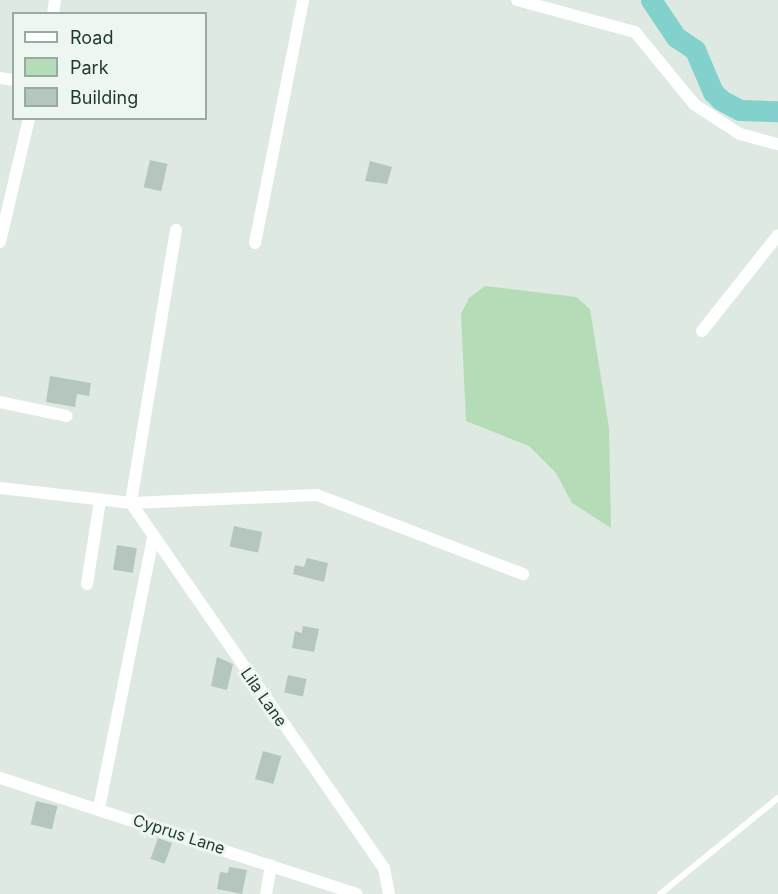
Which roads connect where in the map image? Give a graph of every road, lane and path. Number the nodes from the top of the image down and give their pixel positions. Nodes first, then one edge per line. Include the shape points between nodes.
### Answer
1 (303, 0) edge
2 (517, 0) edge
3 (28, 120) edge
4 (778, 144) edge
5 (5, 188) edge
6 (176, 230) dead end
7 (778, 235) edge
8 (0, 242) edge
9 (255, 243) dead end
10 (702, 331) dead end
11 (0, 402) edge
12 (67, 416) dead end
13 (0, 488) edge
14 (99, 501) junction
15 (131, 503) junction
16 (153, 538) junction
17 (523, 574) dead end
18 (87, 584) dead end
19 (0, 778) edge
20 (778, 798) edge
21 (99, 808) junction
22 (271, 865) junction
23 (266, 894) edge
24 (357, 894) edge
25 (389, 894) edge
26 (660, 894) edge

1 - 9 street
2 - 4 street via 635,32 695,105 740,134
3 - 5 street
5 - 8 street
6 - 15 street
7 - 10 street
11 - 12 street
13 - 14 street
14 - 15 street
14 - 18 street
15 - 16 street, Lila Lane
15 - 17 street via 317,495
16 - 21 street
16 - 25 street, Lila Lane via 384,868
19 - 21 street, Cyprus Lane
20 - 26 lane
21 - 22 street, Cyprus Lane
22 - 23 street
22 - 24 street, Cyprus Lane

